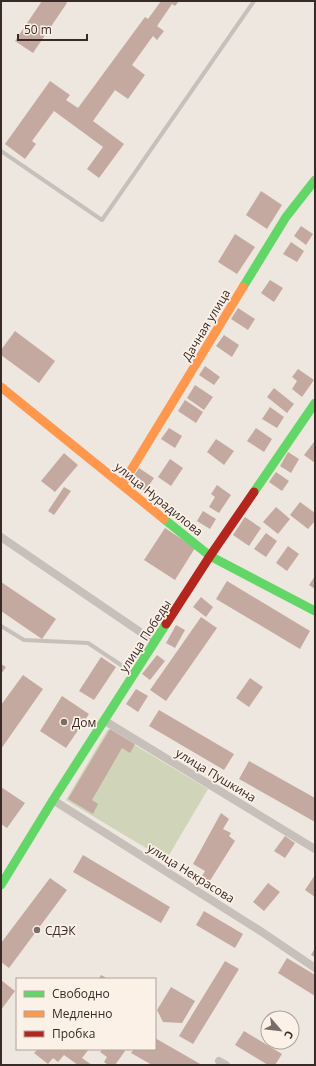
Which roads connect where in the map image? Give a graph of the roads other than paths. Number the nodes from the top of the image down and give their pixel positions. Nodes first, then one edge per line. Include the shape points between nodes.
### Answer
1 (254, 1) edge
2 (1, 151) edge
3 (315, 180) edge
4 (1, 387) edge
5 (314, 404) edge
6 (122, 485) junction
7 (1, 537) edge
8 (210, 556) junction
9 (315, 611) edge
10 (1, 626) edge
11 (155, 642) junction
12 (135, 674) junction
13 (105, 721) junction
14 (54, 800) junction
15 (315, 849) edge
16 (1, 885) edge
17 (315, 968) edge
18 (219, 1060) dead end
19 (226, 1065) edge

1 - 2 lane via 102,220
3 - 6 street, Дачная улица via 286,217
4 - 6 street, улица Нурадилова
5 - 8 street, улица Победы
6 - 8 street, улица Нурадилова
7 - 11 street
8 - 9 street, улица Нурадилова
8 - 11 street, улица Победы
10 - 12 lane via 24,640 88,643
11 - 12 street, улица Победы
12 - 13 street, улица Победы
13 - 14 street, улица Победы
13 - 15 street, улица Пушкина
14 - 16 street, улица Победы
14 - 17 street, улица Некрасова
18 - 19 street

